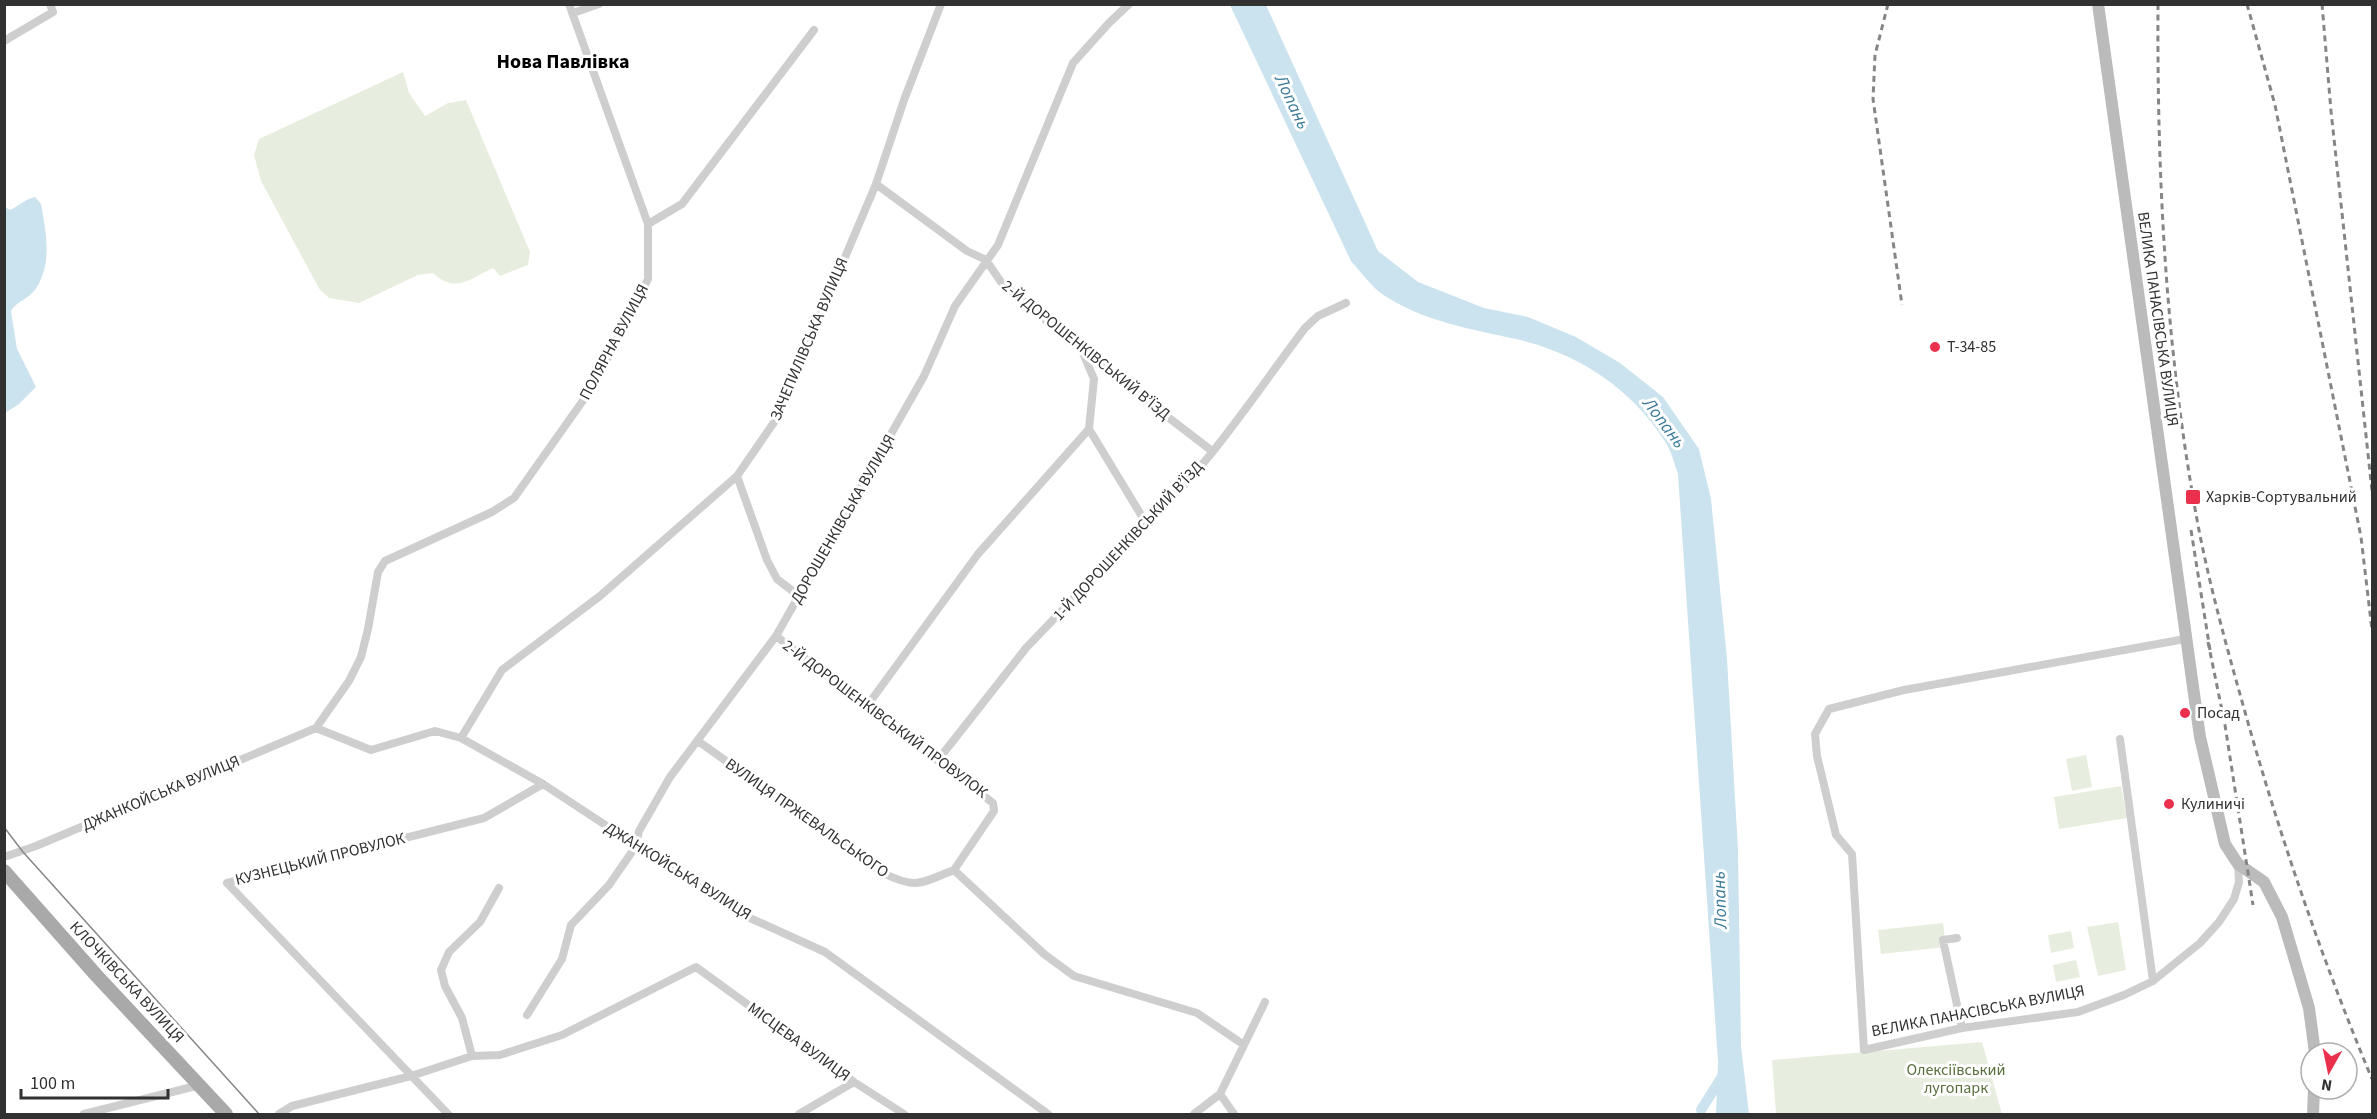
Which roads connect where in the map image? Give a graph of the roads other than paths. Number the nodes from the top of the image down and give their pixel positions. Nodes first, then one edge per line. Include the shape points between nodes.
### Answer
1 (599, 4) edge
2 (941, 4) edge
3 (1129, 4) edge
4 (2098, 4) edge
5 (51, 8) edge
6 (571, 9) edge
7 (814, 30) dead end
8 (4, 41) edge
9 (876, 184) junction
10 (648, 224) junction
11 (986, 260) junction
12 (1346, 303) dead end
13 (1082, 351) junction
14 (1089, 429) junction
15 (1212, 451) junction
16 (737, 476) junction
17 (1146, 523) junction
18 (799, 596) junction
19 (776, 636) junction
20 (2185, 639) junction
21 (867, 706) junction
22 (316, 728) junction
23 (461, 738) junction
24 (2120, 739) dead end
25 (698, 741) junction
26 (938, 760) junction
27 (543, 784) junction
28 (636, 846) junction
29 (4, 857) edge
30 (2238, 864) junction
31 (954, 870) junction
32 (4, 871) edge
33 (499, 888) dead end
34 (1957, 938) dead end
35 (2153, 981) junction
36 (1265, 1002) dead end
37 (527, 1015) dead end
38 (1962, 1028) junction
39 (2313, 1041) edge
40 (1244, 1045) junction
41 (472, 1056) junction
42 (411, 1076) junction
43 (854, 1082) junction
44 (200, 1085) junction
45 (1220, 1094) junction
46 (84, 1114) edge
47 (226, 1114) edge
48 (279, 1114) edge
49 (448, 1114) edge
50 (799, 1114) edge
51 (904, 1114) edge
52 (1048, 1114) edge
53 (1194, 1114) edge
54 (1234, 1114) edge

1 - 6 street
2 - 9 street, ЗАЧЕПИЛІВСЬКА ВУЛИЦЯ
3 - 11 street, ДОРОШЕНКІВСЬКА ВУЛИЦЯ via 1073,63 998,245
4 - 20 street, ВЕЛИКА ПАНАСІВСЬКА ВУЛИЦЯ
5 - 8 street
6 - 10 street, ПОЛЯРНА ВУЛИЦЯ
7 - 10 street via 682,204
9 - 11 street, 2-Й ДОРОШЕНКІВСЬКИЙ В’ЇЗД via 967,251
9 - 16 street, ЗАЧЕПИЛІВСЬКА ВУЛИЦЯ via 777,418
10 - 22 street, ПОЛЯРНА ВУЛИЦЯ via 648,279 594,385 514,498 385,561 378,572 361,657
11 - 13 street, 2-Й ДОРОШЕНКІВСЬКИЙ В’ЇЗД via 1001,282
11 - 18 street, ДОРОШЕНКІВСЬКА ВУЛИЦЯ via 955,306 924,376
12 - 15 street, 1-Й ДОРОШЕНКІВСЬКИЙ В’ЇЗД via 1318,316 1305,328
13 - 14 street via 1094,379
13 - 15 street, 2-Й ДОРОШЕНКІВСЬКИЙ В’ЇЗД
14 - 17 street
14 - 21 street via 978,554
15 - 17 street, 1-Й ДОРОШЕНКІВСЬКИЙ В’ЇЗД
16 - 18 street via 767,560 777,579
16 - 23 street, ЗАЧЕПИЛІВСЬКА ВУЛИЦЯ via 600,596 502,670
17 - 26 street, 1-Й ДОРОШЕНКІВСЬКИЙ В’ЇЗД via 1026,648
18 - 19 street, ДОРОШЕНКІВСЬКА ВУЛИЦЯ
19 - 21 street, 2-Й ДОРОШЕНКІВСЬКИЙ ПРОВУЛОК
19 - 25 street, ДОРОШЕНКІВСЬКА ВУЛИЦЯ
20 - 30 street, ВЕЛИКА ПАНАСІВСЬКА ВУЛИЦЯ via 2200,736 2220,826 2225,844
20 - 38 street, ВЕЛИКА ПАНАСІВСЬКА ВУЛИЦЯ via 1904,690 1829,709 1818,726 1817,756 1830,818 1836,835 1852,854 1864,1050
21 - 26 street, 2-Й ДОРОШЕНКІВСЬКИЙ ПРОВУЛОК
22 - 23 street, ДЖАНКОЙСЬКА ВУЛИЦЯ via 371,750 435,731
22 - 29 street, ДЖАНКОЙСЬКА ВУЛИЦЯ
23 - 27 street, ДЖАНКОЙСЬКА ВУЛИЦЯ
24 - 35 street
25 - 28 street, ДОРОШЕНКІВСЬКА ВУЛИЦЯ via 670,777 639,831
25 - 31 street, ВУЛИЦЯ ПРЖЕВАЛЬСЬКОГО via 883,873 914,885
26 - 31 street, 2-Й ДОРОШЕНКІВСЬКИЙ ПРОВУЛОК via 993,803 994,812
27 - 28 street, ДЖАНКОЙСЬКА ВУЛИЦЯ
27 - 42 street, КУЗНЕЦЬКИЙ ПРОВУЛОК via 484,818 226,883
28 - 37 street, ДОРОШЕНКІВСЬКА ВУЛИЦЯ via 609,885 570,925 562,960
28 - 52 street, ДЖАНКОЙСЬКА ВУЛИЦЯ via 739,913 825,952
30 - 35 street, ВЕЛИКА ПАНАСІВСЬКА ВУЛИЦЯ via 2239,882 2234,899 2219,922
30 - 39 street, ВЕЛИКА ПАНАСІВСЬКА ВУЛИЦЯ via 2264,882 2276,902 2308,1008
31 - 40 street via 1044,954 1074,975 1197,1013
32 - 44 main road, КЛОЧКІВСЬКА ВУЛИЦЯ
33 - 41 street via 480,922 449,952 441,970 462,1018
34 - 38 street via 1943,940
35 - 38 street, ВЕЛИКА ПАНАСІВСЬКА ВУЛИЦЯ via 2078,1012
36 - 40 street
40 - 45 street
41 - 42 street
41 - 43 street, МІСЦЕВА ВУЛИЦЯ via 501,1056 562,1035 696,967
42 - 48 street via 292,1106
42 - 49 street, КУЗНЕЦЬКИЙ ПРОВУЛОК
43 - 50 street
43 - 51 street, МІСЦЕВА ВУЛИЦЯ
44 - 46 street
44 - 47 main road, КЛОЧКІВСЬКА ВУЛИЦЯ
45 - 53 street
45 - 54 street

